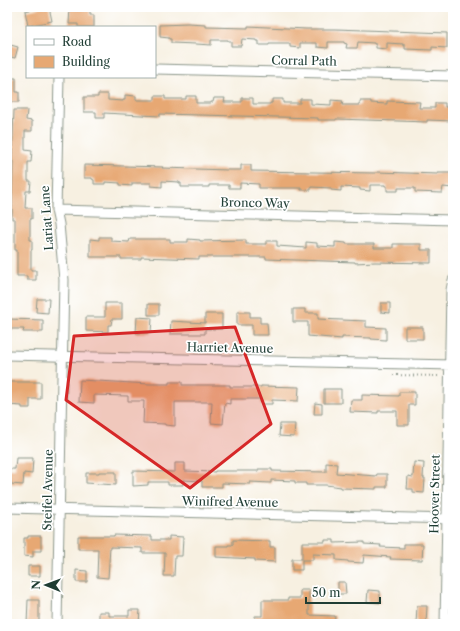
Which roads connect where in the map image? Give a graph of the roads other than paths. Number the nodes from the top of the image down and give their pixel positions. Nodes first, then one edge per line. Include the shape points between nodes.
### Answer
1 (156, 69) edge
2 (453, 76) edge
3 (59, 78) edge
4 (56, 210) junction
5 (453, 220) edge
6 (453, 280) edge
7 (7, 355) edge
8 (62, 357) junction
9 (451, 365) edge
10 (7, 508) edge
11 (60, 509) junction
12 (450, 519) edge
13 (57, 624) edge
14 (445, 624) edge

1 - 2 street, Corral Path
3 - 4 street, Lariat Lane
4 - 5 street, Bronco Way
4 - 8 street, Lariat Lane via 64,280
6 - 9 street, Hoover Street
7 - 8 street, Harriet Avenue
8 - 9 street, Harriet Avenue
8 - 11 street, Steifel Avenue
9 - 12 street, Hoover Street
10 - 11 street, Winifred Avenue
11 - 12 street, Winifred Avenue
11 - 13 street, Steifel Avenue
12 - 14 street, Hoover Street

